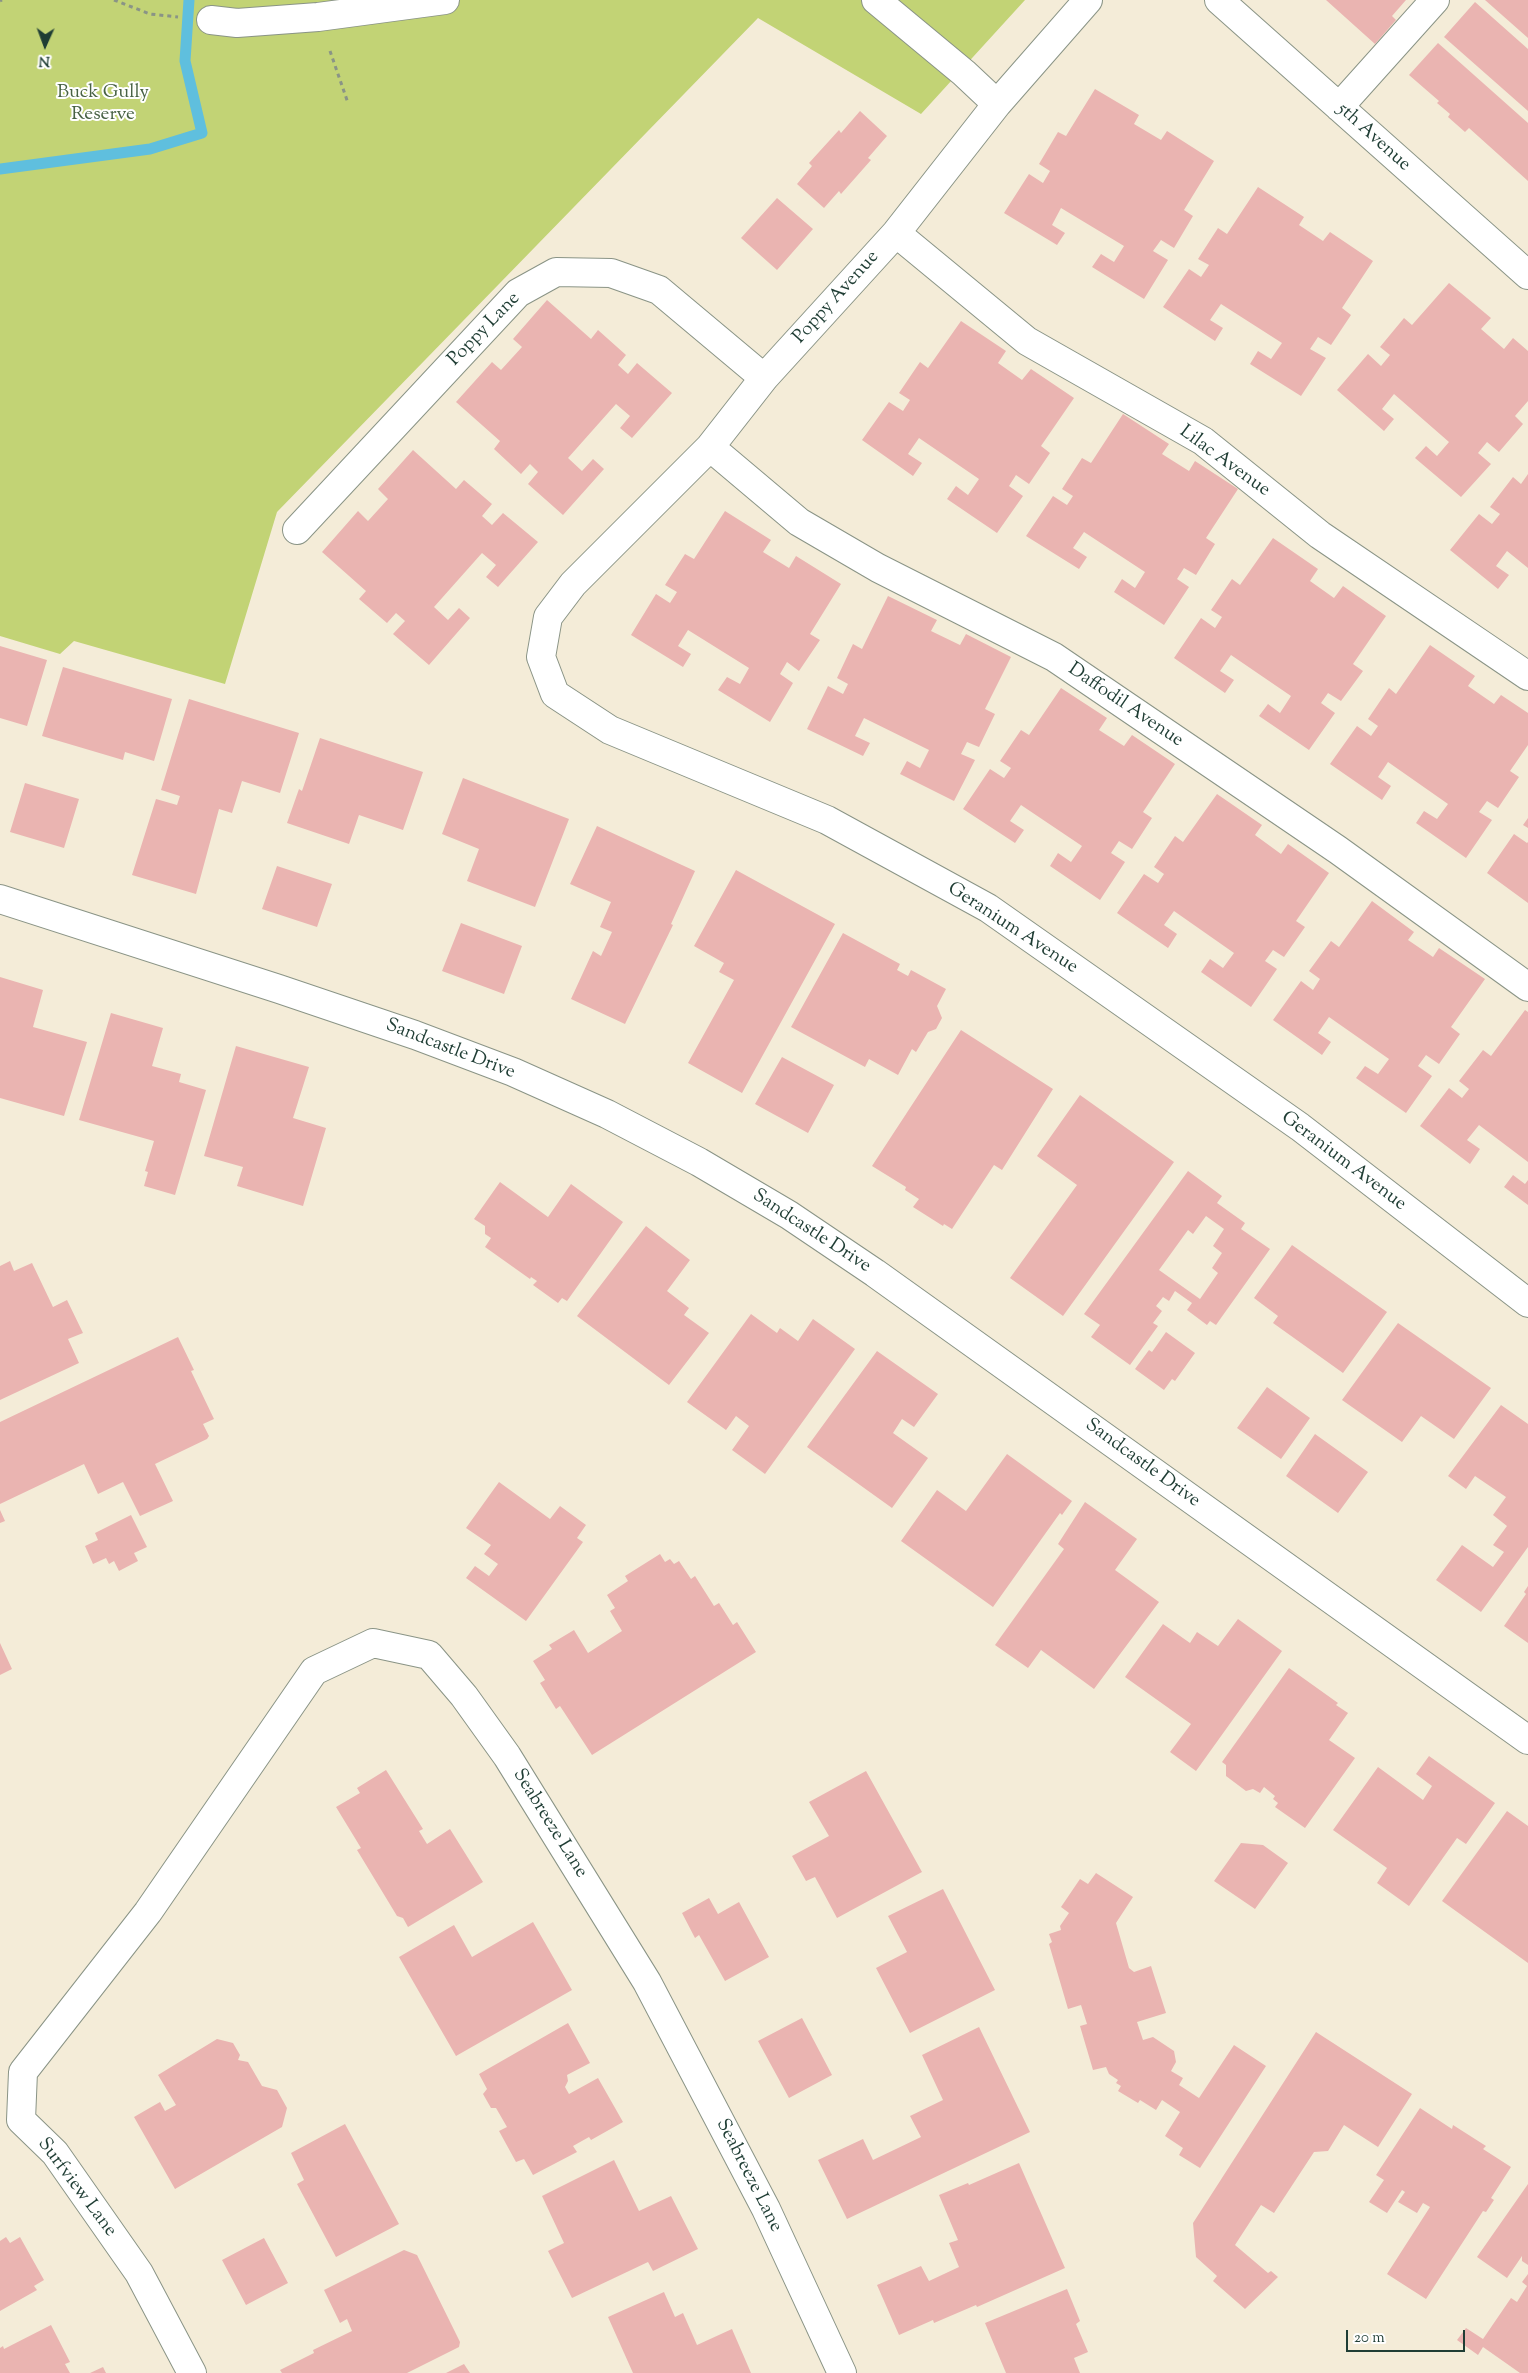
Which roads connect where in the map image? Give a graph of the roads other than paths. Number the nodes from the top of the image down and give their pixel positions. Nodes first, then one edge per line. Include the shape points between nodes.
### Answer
1 (445, 0) edge
2 (876, 0) edge
3 (1088, 0) edge
4 (1219, 0) edge
5 (1435, 0) edge
6 (211, 20) dead end
7 (998, 104) junction
8 (1339, 107) junction
9 (896, 233) junction
10 (1528, 275) edge
11 (764, 378) junction
12 (710, 447) junction
13 (297, 530) dead end
14 (573, 584) joint
15 (1528, 676) edge
16 (0, 899) edge
17 (1528, 987) edge
18 (1528, 1303) edge
19 (1528, 1740) edge
20 (148, 1912) joint
21 (192, 2373) edge
22 (842, 2373) edge

1 - 6 street via 318,17 237,23
2 - 7 street
3 - 7 street, Poppy Avenue
4 - 8 street, 5th Avenue
5 - 8 street
7 - 9 street, Poppy Avenue
8 - 10 street, 5th Avenue
9 - 11 street, Poppy Avenue
9 - 15 street, Lilac Avenue via 1027,341 1203,441 1320,535
11 - 12 street, Poppy Avenue
11 - 13 street, Poppy Lane via 659,290 611,273 556,272 518,293
12 - 14 street, Poppy Avenue
12 - 17 street, Daffodil Avenue via 799,522 878,568 1054,657 1338,850
14 - 18 street, Geranium Avenue via 548,617 541,657 555,694 610,730 827,820 988,908 1300,1127
16 - 19 street, Sandcastle Drive via 280,988 433,1042 607,1114 699,1162 789,1215 875,1273
20 - 21 street, Surfview Lane via 23,2072 21,2120 54,2153 139,2273
20 - 22 street, Seabreeze Lane via 314,1671 373,1643 429,1655 464,1696 507,1756 648,1982 766,2208

